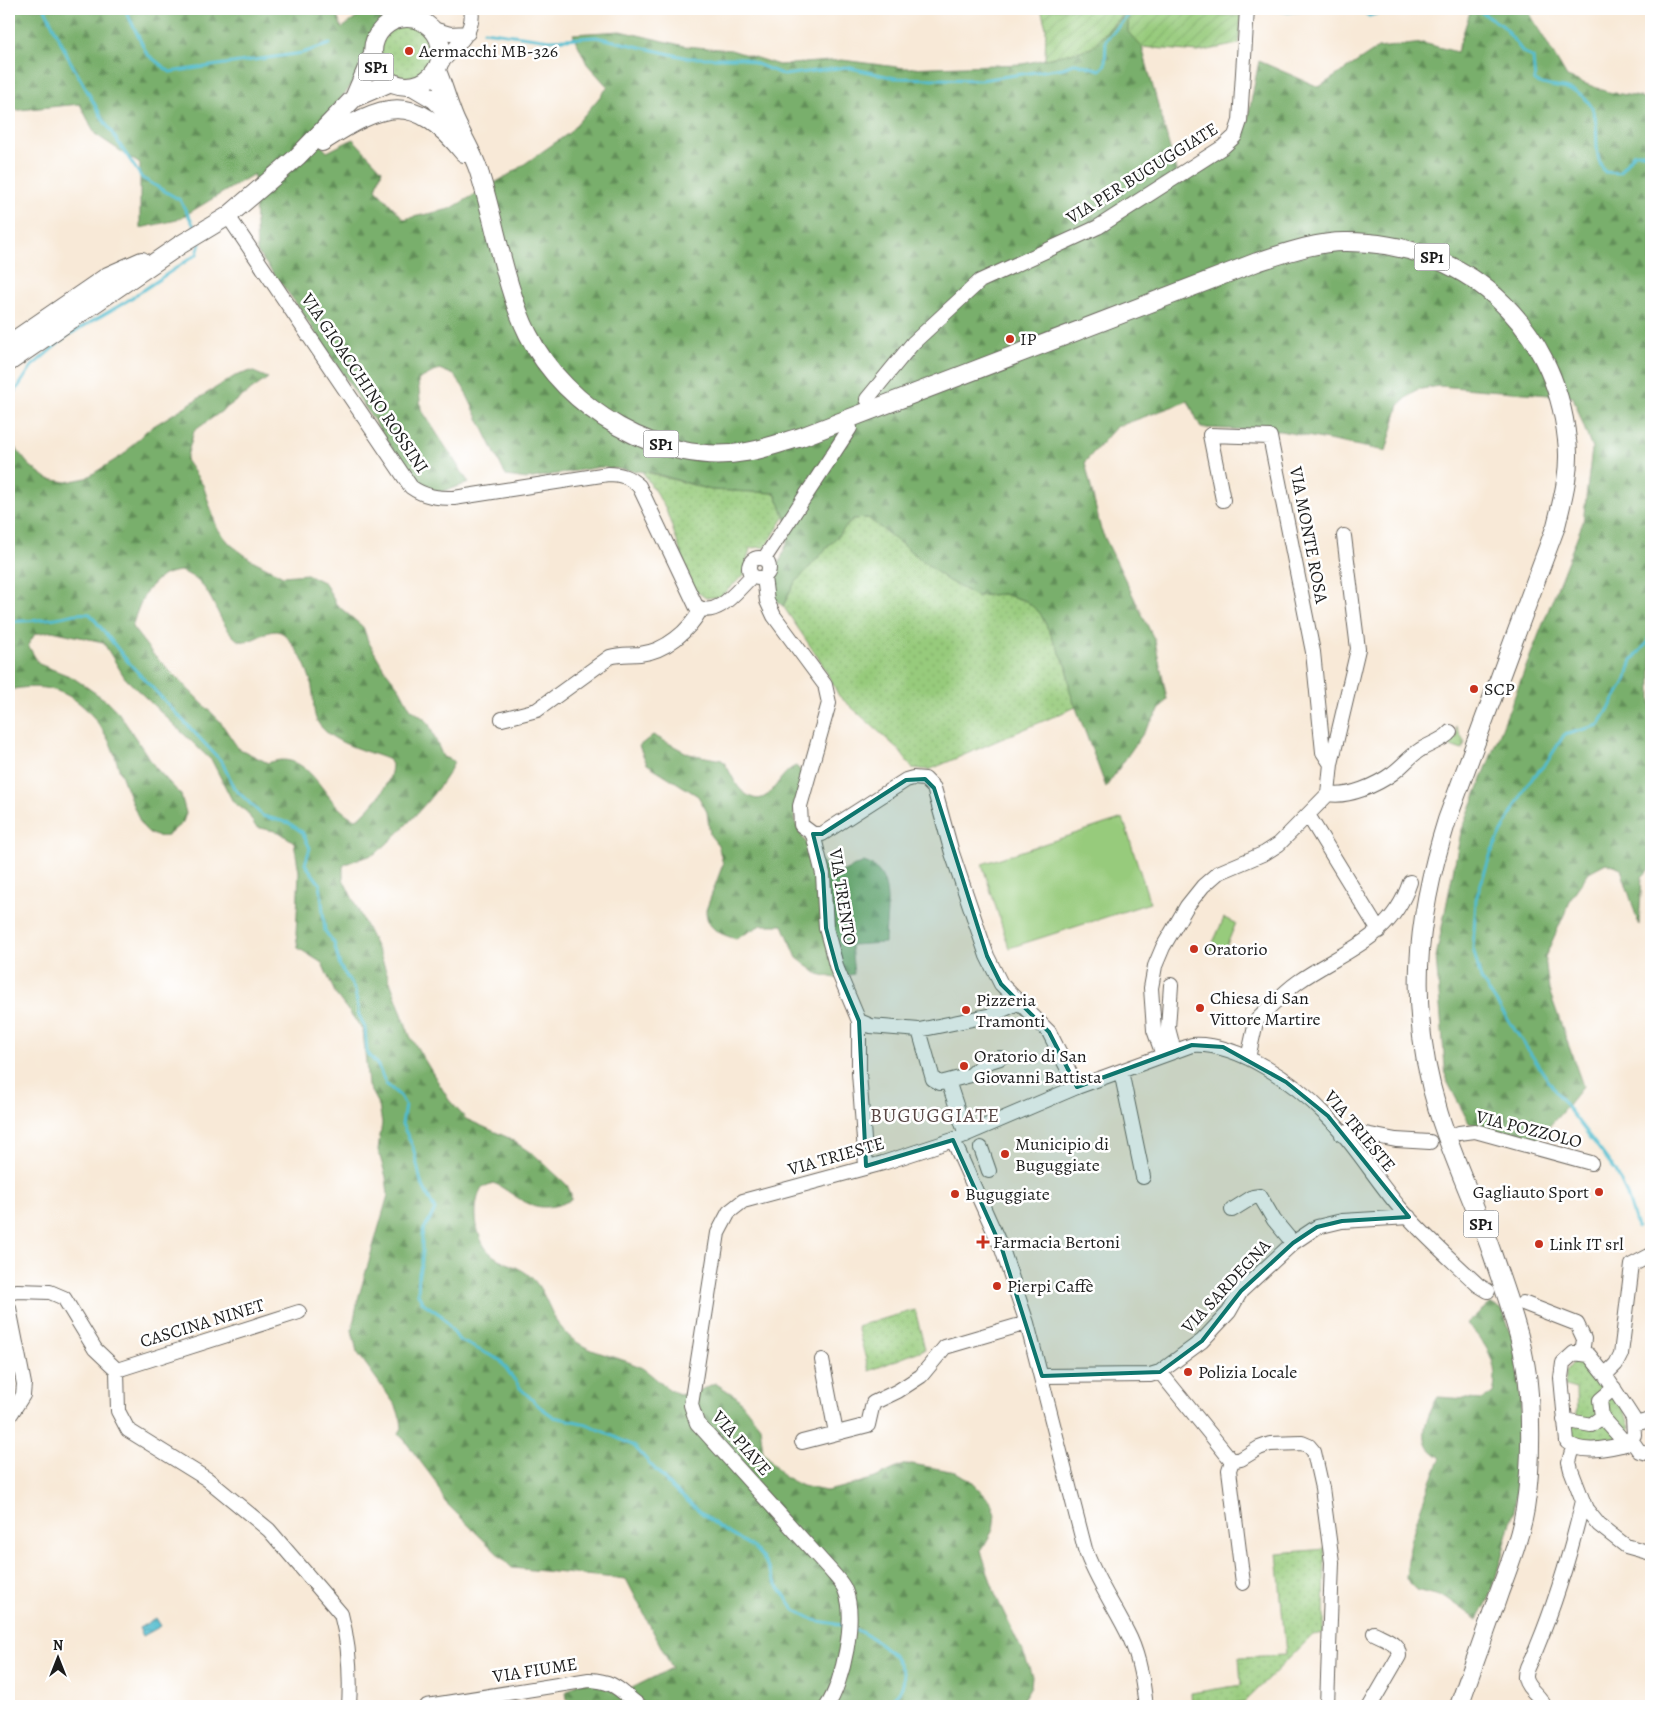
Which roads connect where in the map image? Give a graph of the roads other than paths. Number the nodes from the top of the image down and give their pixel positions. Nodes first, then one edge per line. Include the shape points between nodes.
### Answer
1 (471, 9) edge
2 (1247, 9) edge
3 (403, 13) edge
4 (430, 20) edge
5 (468, 33) junction
6 (372, 54) junction
7 (438, 67) junction
8 (391, 82) junction
9 (412, 86) junction
10 (354, 98) junction
11 (454, 119) junction
12 (297, 157) junction
13 (480, 172) junction
14 (228, 216) junction
15 (180, 245) junction
16 (92, 305) junction
17 (25, 334) junction
18 (9, 344) edge
19 (9, 356) edge
20 (9, 362) edge
21 (867, 399) dead end
22 (850, 428) dead end
23 (1223, 500) dead end
24 (1344, 536) dead end
25 (758, 577) junction
26 (700, 609) junction
27 (502, 718) dead end
28 (1450, 732) dead end
29 (1331, 764) junction
30 (1328, 794) junction
31 (1308, 815) junction
32 (813, 834) junction
33 (1410, 882) dead end
34 (1379, 931) junction
35 (1171, 985) dead end
36 (1020, 1002) junction
37 (859, 1021) junction
38 (919, 1030) junction
39 (1168, 1053) junction
40 (1000, 1058) dead end
41 (1248, 1058) junction
42 (1121, 1071) junction
43 (948, 1081) junction
44 (1077, 1087) junction
45 (1459, 1133) dead end
46 (1342, 1135) junction
47 (959, 1137) junction
48 (1430, 1142) dead end
49 (985, 1159) dead end
50 (1591, 1163) dead end
51 (866, 1166) junction
52 (965, 1167) junction
53 (1143, 1177) dead end
54 (1232, 1210) dead end
55 (729, 1212) joint
56 (1409, 1217) junction
57 (1293, 1243) junction
58 (1651, 1256) edge
59 (1488, 1291) dead end
60 (9, 1293) edge
61 (1523, 1303) dead end
62 (9, 1308) edge
63 (299, 1312) dead end
64 (1027, 1323) junction
65 (1582, 1352) junction
66 (822, 1360) dead end
67 (117, 1370) junction
68 (1160, 1372) junction
69 (1605, 1374) junction
70 (1042, 1376) junction
71 (1614, 1388) junction
72 (9, 1417) edge
73 (1602, 1417) junction
74 (1564, 1420) junction
75 (1651, 1420) edge
76 (1634, 1424) junction
77 (836, 1433) junction
78 (802, 1442) dead end
79 (1627, 1443) junction
80 (1573, 1448) junction
81 (1651, 1454) edge
82 (1232, 1461) junction
83 (1583, 1502) junction
84 (1651, 1553) edge
85 (1243, 1583) dead end
86 (1374, 1633) dead end
87 (349, 1706) edge
88 (427, 1706) edge
89 (640, 1706) edge
90 (827, 1706) edge
91 (1146, 1706) edge
92 (1327, 1706) edge
93 (1370, 1706) edge
94 (1459, 1706) edge
95 (1544, 1706) edge

1 - 5 street via 472,23
2 - 21 street, VIA PER BUGUGGIATE via 1240,121 1235,136 1198,164 1098,227 980,281 913,343
3 - 4 main road, SP1
3 - 6 main road, SP1 via 377,35
4 - 5 street via 450,34
4 - 7 main road, SP1 via 441,45
5 - 7 street
6 - 8 main road, SP1 via 375,65
6 - 10 main road
7 - 9 main road, SP1 via 422,83
7 - 11 main road, SP1
8 - 9 main road, SP1
8 - 10 main road
9 - 11 main road, SP1 via 434,99
10 - 12 main road
11 - 13 main road, SP1
12 - 13 main road via 358,119 382,110 410,109 431,119 450,136
12 - 14 main road
13 - 94 main road, SP1 via 512,290 528,334 555,376 588,408 630,434 686,452 746,452 801,437 1257,262 1302,248 1344,242 1382,244 1422,252 1460,271 1498,297 1527,329 1547,362 1561,401 1568,442 1566,483 1556,526 1433,863 1423,908 1418,958 1418,1009 1424,1057 1439,1114 1520,1337 1529,1392 1530,1448 1524,1510 1509,1564
14 - 15 main road
14 - 26 street, VIA GIOACCHINO ROSSINI via 411,487 434,498 454,498 608,474 630,478 647,500 693,601
15 - 16 main road
15 - 17 main road via 108,276
16 - 17 main road via 75,310 38,334
16 - 20 main road
17 - 18 main road
17 - 19 main road via 23,344
22 - 25 street via 764,560 757,559 751,563 749,569
23 - 29 street, VIA MONTE ROSA via 1210,435 1270,437 1313,652 1323,752
24 - 29 street, VIA MONTE ROSA via 1358,649
25 - 26 street via 713,610
25 - 32 street, VIA TRENTO via 774,616 825,686 829,703 800,806 801,825
26 - 27 street via 691,624 666,645 648,652 610,657 536,710
28 - 30 street via 1418,751 1376,784 1338,796
29 - 30 street, VIA MONTE ROSA
30 - 31 street
31 - 34 street
31 - 39 street via 1279,844 1218,873 1187,906 1160,953 1151,988 1154,1030
32 - 36 street via 822,834 906,780 925,779 934,788 987,956 1001,984
32 - 37 street, VIA TRENTO via 823,874 826,928 837,969
33 - 34 street via 1394,914
34 - 41 street via 1298,982 1260,1016
35 - 39 street
36 - 38 street via 992,1015
36 - 44 street via 1048,1032
37 - 38 street via 871,1026
37 - 51 street, VIA TRENTO via 859,1073
38 - 43 street via 933,1079 940,1083
39 - 41 street, VIA TRIESTE via 1192,1045 1208,1044
39 - 42 street, VIA TRIESTE
40 - 43 street via 984,1064 971,1075
41 - 46 street, VIA TRIESTE via 1308,1099 1328,1116
42 - 44 street, VIA TRIESTE
42 - 53 street
43 - 47 street
44 - 47 street, VIA TRIESTE
45 - 50 street, VIA POZZOLO via 1475,1131
46 - 48 street via 1350,1131
46 - 56 street, VIA TRIESTE
47 - 51 street, VIA TRIESTE
47 - 52 street
49 - 52 street
51 - 55 street, VIA TRIESTE via 743,1201
52 - 64 street via 1002,1249
54 - 57 street, VIA SARDEGNA via 1260,1196
55 - 90 street, VIA PIAVE via 718,1233 691,1405 697,1423 832,1571 845,1590 850,1612 848,1639 836,1688
56 - 57 street, VIA SARDEGNA via 1342,1221 1317,1228
56 - 59 street, VIA TRIESTE
57 - 68 street, VIA SARDEGNA via 1241,1291 1229,1312 1202,1341
58 - 69 street via 1632,1265 1621,1354
60 - 67 street via 50,1292 64,1298 95,1349
61 - 65 street via 1577,1324 1584,1339
62 - 72 street via 24,1384 23,1395
63 - 67 street, CASCINA NINET
64 - 70 street
64 - 77 street via 945,1347 921,1376 873,1402 868,1425
65 - 69 street via 1594,1360
65 - 74 street via 1574,1353 1564,1363 1561,1378
66 - 77 street
67 - 87 street via 118,1411 128,1430 207,1479 269,1530 340,1614 346,1631 351,1676
68 - 70 street, VIA SARDEGNA via 1150,1375
68 - 82 street
69 - 71 street
70 - 91 street via 1085,1549 1093,1572 1130,1638 1138,1659
71 - 73 street via 1600,1400
71 - 76 street
73 - 74 street via 1591,1425
73 - 79 street
74 - 80 street via 1567,1442
75 - 76 street
76 - 79 street via 1634,1435
77 - 78 street
79 - 80 street via 1582,1450
79 - 81 street
80 - 83 street via 1569,1462
82 - 85 street via 1229,1470
82 - 92 street via 1270,1444 1302,1443 1314,1452 1332,1562
83 - 84 street via 1600,1525 1626,1546
83 - 95 street via 1568,1564 1525,1674 1527,1684 1538,1694
86 - 93 street via 1395,1644 1399,1650
88 - 89 street, VIA FIUME via 589,1680 620,1688

